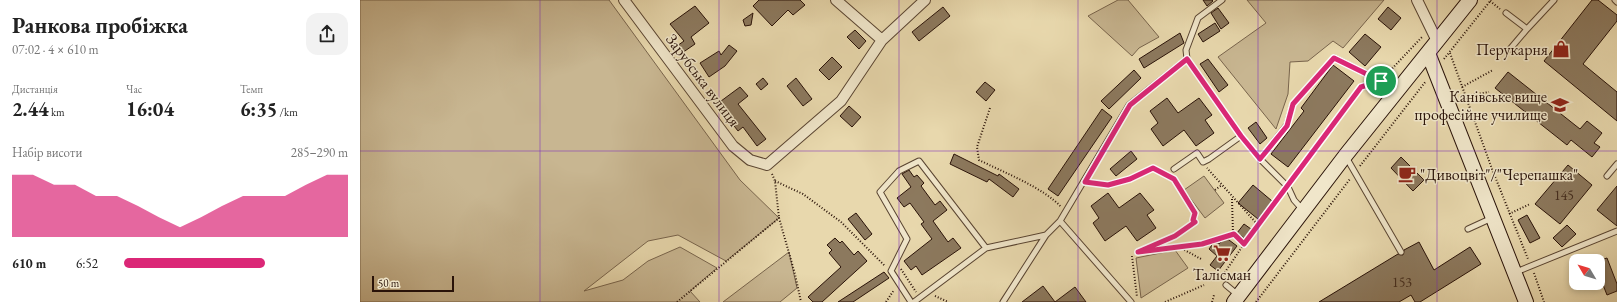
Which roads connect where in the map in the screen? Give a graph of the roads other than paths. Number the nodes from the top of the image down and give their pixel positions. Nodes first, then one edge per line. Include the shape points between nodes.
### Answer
1 (624, 0) edge
2 (836, 0) edge
3 (926, 0) edge
4 (1222, 0) edge
5 (1417, 0) edge
6 (1470, 0) edge
7 (1554, 0) edge
8 (1506, 13) road end
9 (1527, 29) junction
10 (882, 40) junction
11 (1437, 41) junction
12 (1510, 49) dead end
13 (1428, 53) junction
14 (1187, 59) junction
15 (1381, 81) road end
16 (1241, 136) junction
17 (1345, 156) junction
18 (1260, 159) junction
19 (1617, 164) edge
20 (1174, 170) dead end
21 (1607, 176) dead end
22 (1304, 211) junction
23 (1493, 217) junction
24 (1060, 221) junction
25 (1468, 229) dead end
26 (1617, 231) edge
27 (1046, 235) junction
28 (986, 248) junction
29 (1401, 252) dead end
30 (1515, 273) junction
31 (1226, 285) dead end
32 (1236, 299) edge
33 (911, 302) edge
34 (914, 302) edge
35 (1003, 302) edge
36 (1130, 302) edge
37 (1526, 302) edge

1 - 10 street, Зарубська вулиця via 733,146 750,160 767,165 841,100
2 - 10 street
3 - 10 street
4 - 14 lane via 1198,18 1186,50
5 - 11 street
6 - 11 main road
7 - 9 lane
8 - 9 lane
9 - 12 lane
11 - 13 main road
13 - 17 main road
13 - 23 main road
14 - 16 lane
14 - 24 lane via 1130,105
15 - 18 lane via 1334,58 1293,104 1287,126
16 - 18 lane
16 - 20 lane via 1202,162 1197,153
17 - 22 main road
17 - 29 lane
18 - 22 lane via 1288,187 1294,200
19 - 21 lane
22 - 32 main road
23 - 25 lane
23 - 30 main road
24 - 27 lane
24 - 36 lane
26 - 30 lane
27 - 28 lane
27 - 35 lane
28 - 33 lane via 919,161 899,170 880,192 907,239 891,271
28 - 34 lane
30 - 37 main road
31 - 32 lane

